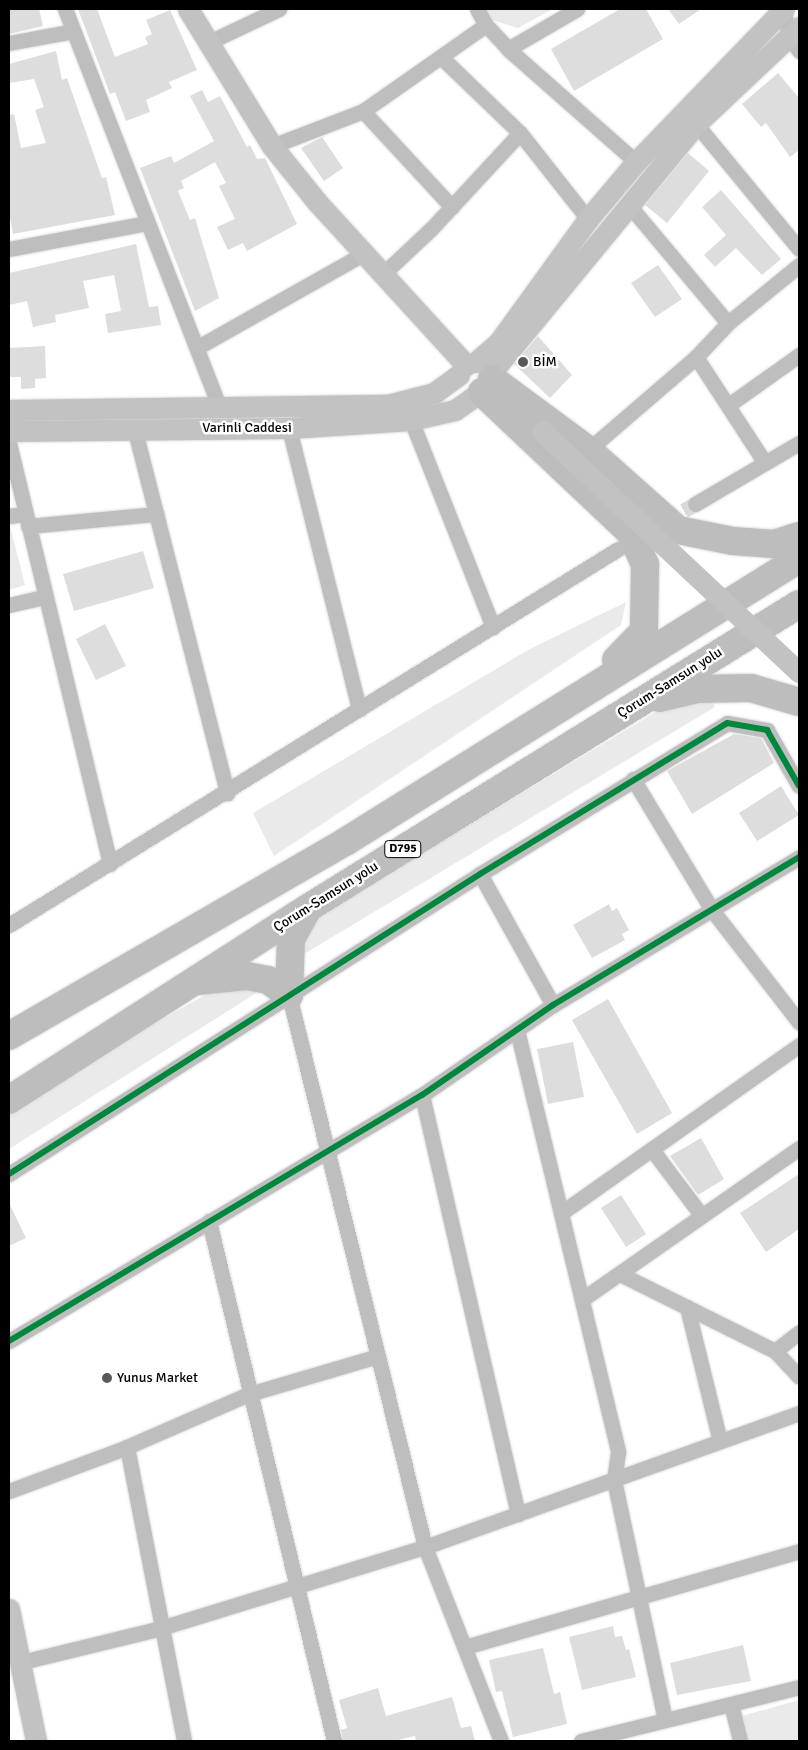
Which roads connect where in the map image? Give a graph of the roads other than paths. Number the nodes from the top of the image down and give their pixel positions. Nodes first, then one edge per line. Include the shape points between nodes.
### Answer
1 (65, 9) edge
2 (188, 9) edge
3 (279, 9) edge
4 (476, 9) edge
5 (783, 9) edge
6 (568, 11) edge
7 (486, 26) junction
8 (72, 31) junction
9 (796, 38) edge
10 (9, 43) edge
11 (207, 43) junction
12 (508, 49) junction
13 (443, 59) junction
14 (363, 111) junction
15 (696, 124) junction
16 (520, 133) junction
17 (272, 146) junction
18 (636, 162) junction
19 (628, 204) junction
20 (452, 207) junction
21 (588, 219) junction
22 (146, 223) junction
23 (799, 249) edge
24 (9, 250) edge
25 (365, 253) junction
26 (799, 265) edge
27 (383, 274) junction
28 (728, 323) junction
29 (198, 347) junction
30 (799, 355) edge
31 (696, 357) junction
32 (479, 378) junction
33 (730, 404) junction
34 (219, 407) junction
35 (9, 410) edge
36 (411, 420) junction
37 (134, 427) junction
38 (289, 428) junction
39 (9, 430) edge
40 (9, 443) edge
41 (799, 443) edge
42 (588, 450) junction
43 (765, 463) junction
44 (695, 504) tunnel mouth
45 (156, 514) junction
46 (9, 516) edge
47 (26, 520) junction
48 (799, 536) edge
49 (618, 549) dead end
50 (799, 559) edge
51 (46, 597) junction
52 (799, 604) edge
53 (9, 605) edge
54 (493, 627) junction
55 (799, 672) edge
56 (577, 694) junction
57 (799, 702) edge
58 (638, 703) junction
59 (359, 709) junction
60 (633, 778) junction
61 (799, 786) edge
62 (227, 793) junction
63 (799, 857) edge
64 (110, 864) junction
65 (480, 874) junction
66 (308, 908) junction
67 (712, 910) junction
68 (9, 925) edge
69 (191, 982) junction
70 (289, 995) junction
71 (553, 1005) junction
72 (799, 1022) edge
73 (517, 1030) junction
74 (9, 1036) edge
75 (799, 1045) edge
76 (422, 1095) junction
77 (9, 1100) edge
78 (799, 1148) edge
79 (653, 1151) junction
80 (328, 1152) junction
81 (9, 1174) edge
82 (561, 1213) junction
83 (702, 1216) junction
84 (209, 1221) junction
85 (620, 1274) junction
86 (584, 1298) junction
87 (687, 1307) junction
88 (799, 1332) edge
89 (9, 1341) edge
90 (775, 1350) junction
91 (375, 1357) junction
92 (799, 1377) edge
93 (249, 1394) junction
94 (799, 1413) edge
95 (720, 1441) junction
96 (127, 1447) junction
97 (614, 1480) junction
98 (9, 1491) edge
99 (518, 1514) junction
100 (425, 1546) junction
101 (799, 1551) edge
102 (295, 1585) junction
103 (640, 1598) junction
104 (9, 1609) edge
105 (161, 1628) junction
106 (465, 1647) junction
107 (22, 1662) junction
108 (799, 1687) edge
109 (731, 1704) junction
110 (666, 1720) junction
111 (36, 1741) edge
112 (184, 1741) edge
113 (334, 1741) edge
114 (501, 1741) edge
115 (581, 1741) edge
116 (740, 1741) edge

1 - 8 street
2 - 11 street
3 - 11 street
4 - 7 street
5 - 9 street
5 - 18 street
6 - 12 street
7 - 12 street
7 - 13 street
8 - 10 street
8 - 22 street
9 - 15 street
11 - 17 street
12 - 18 street
13 - 14 street
13 - 16 street
14 - 17 street
14 - 20 street
15 - 19 street
15 - 23 street
16 - 20 street
16 - 21 street
17 - 25 street
18 - 21 street
19 - 28 street
19 - 32 street
20 - 27 street
21 - 32 street via 499,342
22 - 24 street
22 - 29 street
25 - 27 street
25 - 29 street
26 - 28 street
27 - 32 street
28 - 31 street
29 - 34 street
30 - 33 street
31 - 33 street
31 - 42 street
32 - 34 street, Varinli Caddesi via 388,405
32 - 36 street, Varinli Caddesi via 455,410
32 - 42 highway
32 - 55 street, bridge via 544,432
32 - 56 highway via 631,533 645,565 644,631
33 - 43 street
34 - 35 street, Varinli Caddesi
36 - 38 street, Varinli Caddesi
36 - 54 street
37 - 38 street, Varinli Caddesi
37 - 39 street, Varinli Caddesi
37 - 45 street
38 - 59 street
40 - 47 street
41 - 43 street
42 - 48 highway via 678,530 733,541 774,544
43 - 44 street
45 - 47 street
45 - 62 street
46 - 47 street
47 - 51 street
49 - 54 street
50 - 56 highway, D795
51 - 53 street
51 - 64 street
52 - 58 highway, Çorum-Samsun yolu / D795
54 - 59 street
56 - 74 highway, D795 via 344,842
57 - 58 highway via 751,688 697,689
58 - 66 highway, Çorum-Samsun yolu / D795
59 - 62 street
60 - 61 street via 727,723 767,730
60 - 65 street
60 - 67 street
62 - 64 street
63 - 67 street
64 - 68 street
65 - 70 street
65 - 71 street
66 - 69 highway, Çorum-Samsun yolu / D795
66 - 70 highway via 291,939
67 - 71 street
67 - 72 street
69 - 70 highway via 247,976 268,980
69 - 77 highway, Çorum-Samsun yolu / D795
70 - 80 street
70 - 81 street
71 - 73 street
73 - 76 street
73 - 82 street
75 - 79 street
76 - 80 street
76 - 99 street
78 - 83 street
79 - 82 street
79 - 83 street
80 - 84 street
80 - 91 street
82 - 86 street
83 - 85 street
84 - 89 street
84 - 93 street
85 - 86 street
85 - 87 street
86 - 97 street via 618,1452
87 - 90 street
87 - 95 street
88 - 90 street
90 - 92 street
91 - 93 street
91 - 100 street
93 - 96 street
93 - 102 street
94 - 95 street
95 - 97 street
96 - 98 street
96 - 105 street
97 - 99 street
97 - 103 street
99 - 100 street
100 - 102 street
100 - 106 street
101 - 103 street
102 - 105 street
102 - 113 street
103 - 106 street
103 - 110 street
104 - 107 street
105 - 107 street
105 - 112 street
106 - 114 street
107 - 111 street
108 - 109 street
109 - 110 street
109 - 116 street
110 - 115 street

